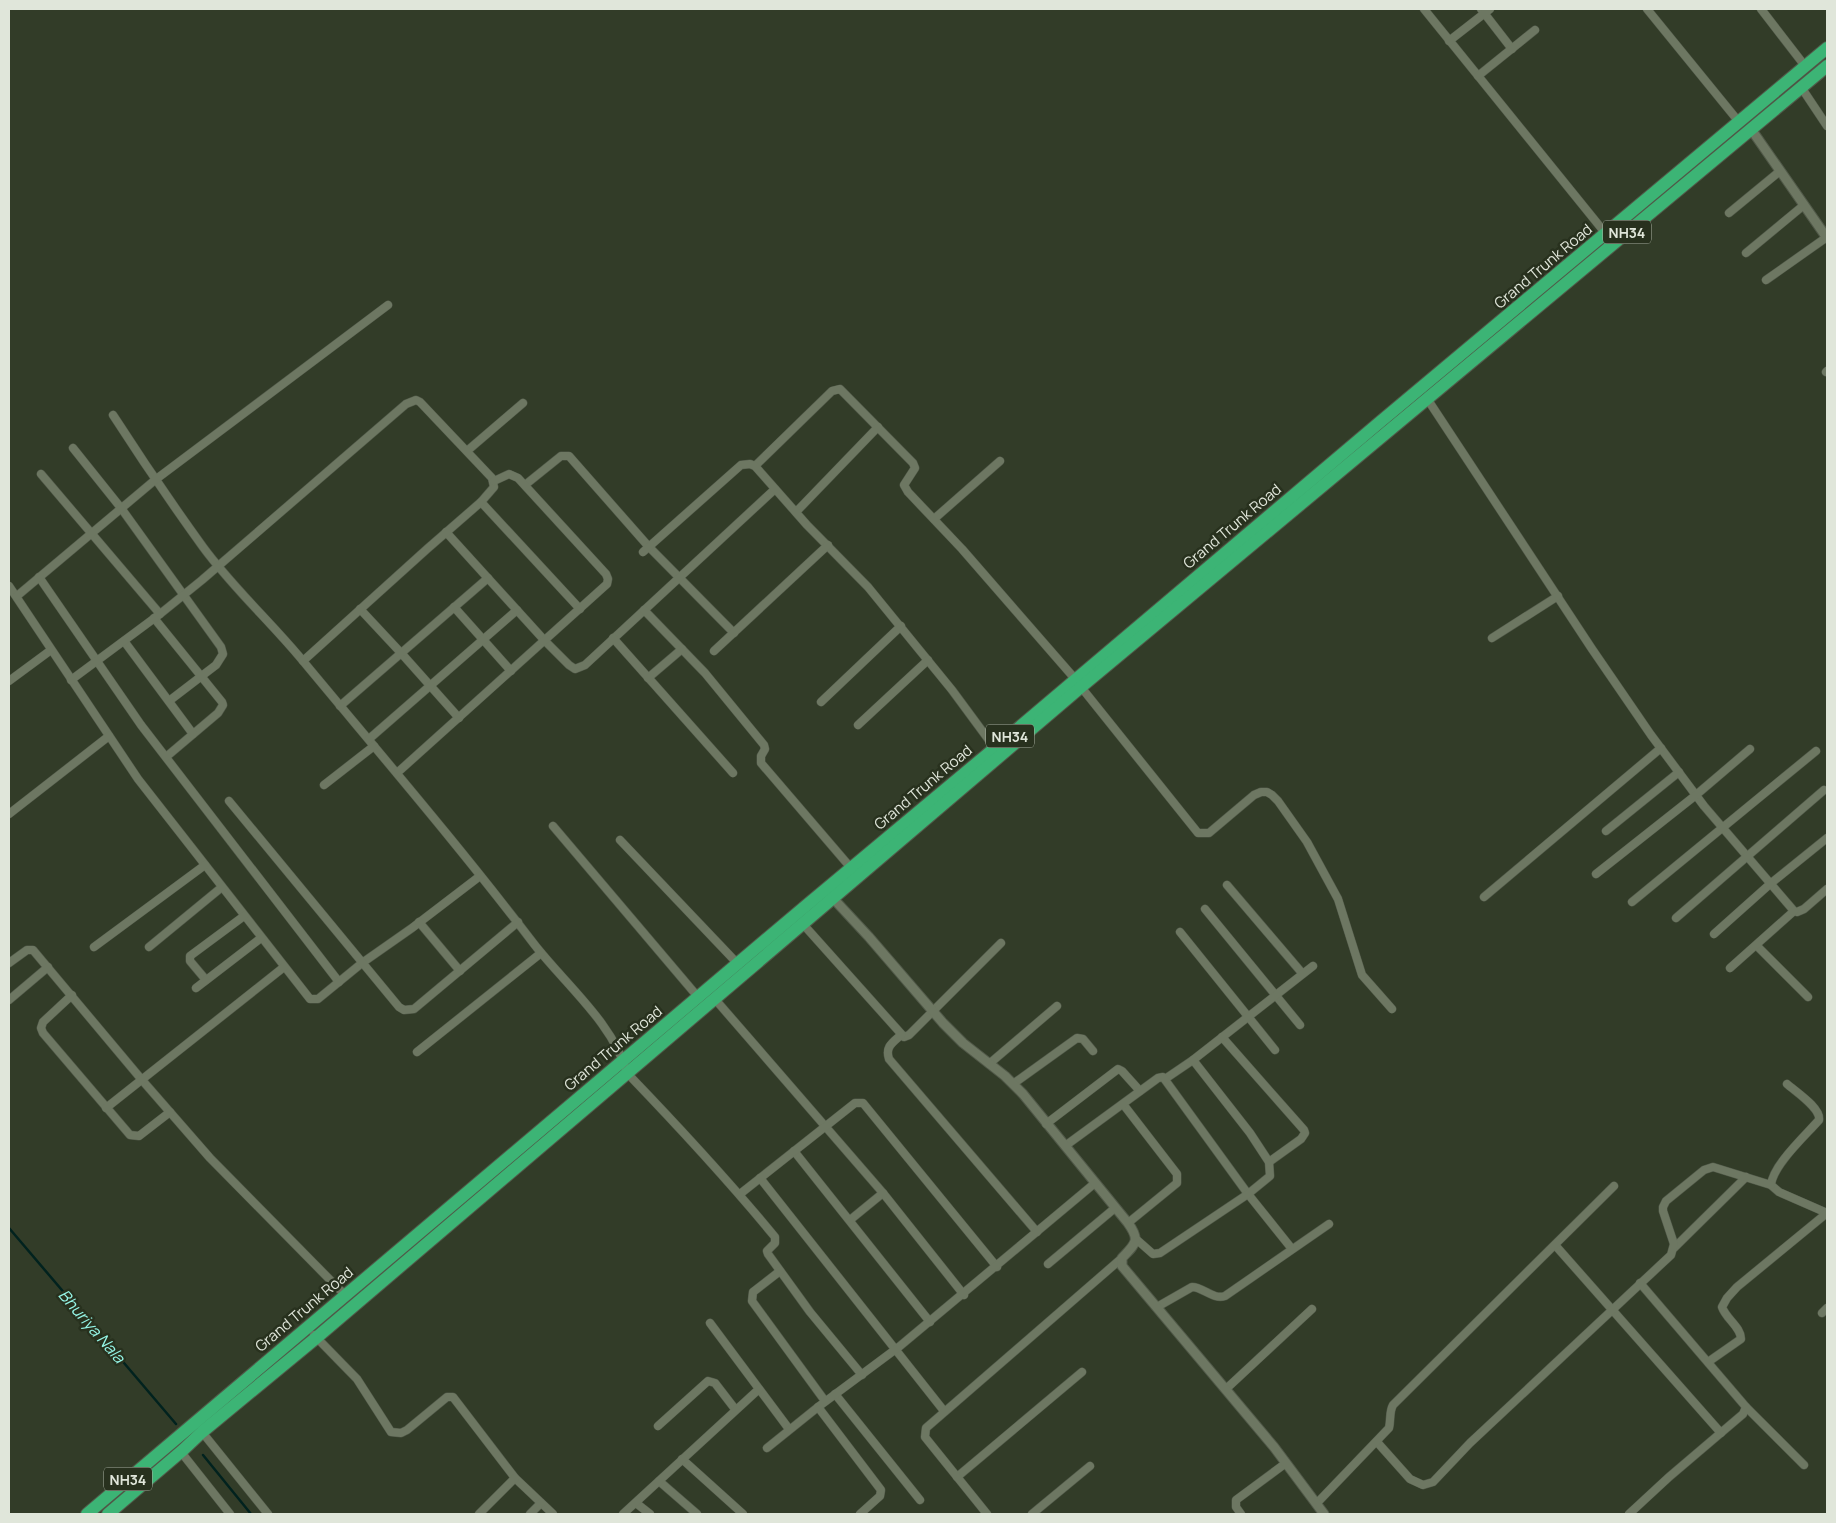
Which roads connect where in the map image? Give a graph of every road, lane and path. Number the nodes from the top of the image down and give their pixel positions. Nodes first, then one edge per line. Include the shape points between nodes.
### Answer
1 (1424, 9) edge
2 (1647, 9) edge
3 (1761, 9) edge
4 (1485, 10) edge
5 (1535, 30) dead end
6 (1449, 41) junction
7 (1827, 48) edge
8 (1512, 49) junction
9 (1805, 66) junction
10 (1827, 66) edge
11 (1478, 76) junction
12 (1801, 87) junction
13 (1738, 122) junction
14 (1827, 126) edge
15 (1751, 129) junction
16 (1780, 171) junction
17 (1804, 205) junction
18 (1729, 213) dead end
19 (1606, 234) junction
20 (1827, 238) edge
21 (1746, 253) dead end
22 (1766, 280) dead end
23 (388, 305) dead end
24 (1428, 400) junction
25 (523, 403) dead end
26 (113, 415) dead end
27 (878, 427) junction
28 (73, 448) dead end
29 (467, 451) junction
30 (1000, 461) dead end
31 (755, 466) junction
32 (41, 474) dead end
33 (155, 480) junction
34 (494, 480) junction
35 (525, 485) junction
36 (775, 489) junction
37 (481, 502) junction
38 (121, 508) junction
39 (796, 512) junction
40 (934, 519) junction
41 (92, 532) junction
42 (446, 532) junction
43 (828, 545) junction
44 (646, 549) junction
45 (218, 566) junction
46 (39, 577) junction
47 (488, 578) junction
48 (678, 579) junction
49 (9, 586) edge
50 (183, 594) junction
51 (17, 596) junction
52 (1558, 596) junction
53 (454, 607) junction
54 (360, 609) junction
55 (580, 609) junction
56 (517, 610) junction
57 (644, 610) junction
58 (157, 616) junction
59 (901, 626) junction
60 (734, 633) junction
61 (613, 638) junction
62 (1492, 638) dead end
63 (482, 639) junction
64 (545, 640) junction
65 (124, 641) junction
66 (682, 649) junction
67 (51, 650) junction
68 (714, 651) dead end
69 (402, 654) junction
70 (928, 660) junction
71 (97, 661) junction
72 (303, 661) junction
73 (511, 671) junction
74 (1093, 672) junction
75 (201, 676) junction
76 (648, 678) junction
77 (71, 680) junction
78 (9, 681) edge
79 (1079, 684) junction
80 (430, 685) junction
81 (169, 701) junction
82 (821, 702) dead end
83 (340, 706) junction
84 (459, 718) junction
85 (858, 725) dead end
86 (193, 734) junction
87 (109, 736) junction
88 (372, 742) junction
89 (1661, 748) junction
90 (1750, 749) dead end
91 (1816, 751) dead end
92 (998, 752) junction
93 (166, 757) junction
94 (1680, 772) junction
95 (397, 773) junction
96 (733, 773) dead end
97 (324, 785) dead end
98 (1824, 790) dead end
99 (1696, 795) junction
100 (229, 801) dead end
101 (9, 814) edge
102 (553, 826) dead end
103 (1724, 828) junction
104 (1606, 831) dead end
105 (1827, 838) edge
106 (620, 840) dead end
107 (1748, 858) junction
108 (205, 865) junction
109 (851, 868) junction
110 (1596, 874) dead end
111 (480, 876) junction
112 (1227, 884) dead end
113 (1770, 884) junction
114 (222, 887) junction
115 (1827, 889) edge
116 (828, 894) junction
117 (1484, 897) dead end
118 (1632, 902) dead end
119 (1205, 909) dead end
120 (1794, 911) junction
121 (244, 916) junction
122 (1676, 918) dead end
123 (419, 922) junction
124 (518, 922) junction
125 (802, 923) junction
126 (1180, 932) dead end
127 (1714, 934) dead end
128 (261, 938) junction
129 (1001, 943) dead end
130 (1757, 946) junction
131 (94, 947) dead end
132 (149, 947) dead end
133 (541, 953) junction
134 (9, 963) edge
135 (362, 963) junction
136 (737, 963) junction
137 (1313, 966) dead end
138 (48, 967) junction
139 (284, 967) junction
140 (1730, 968) dead end
141 (460, 971) junction
142 (1302, 973) junction
143 (206, 980) junction
144 (339, 982) junction
145 (196, 988) dead end
146 (1276, 994) junction
147 (72, 995) junction
148 (698, 997) junction
149 (1808, 997) dead end
150 (714, 998) junction
151 (9, 1000) edge
152 (1057, 1006) dead end
153 (1392, 1009) dead end
154 (933, 1012) junction
155 (1248, 1016) junction
156 (1300, 1025) dead end
157 (901, 1035) junction
158 (1222, 1037) junction
159 (1276, 1050) dead end
160 (1093, 1051) dead end
161 (417, 1052) dead end
162 (1193, 1060) junction
163 (989, 1064) junction
164 (625, 1066) junction
165 (1165, 1079) junction
166 (142, 1080) junction
167 (1013, 1084) junction
168 (1787, 1084) dead end
169 (1140, 1091) junction
170 (1123, 1104) junction
171 (106, 1108) junction
172 (170, 1112) junction
173 (1046, 1124) junction
174 (826, 1127) junction
175 (1066, 1146) junction
176 (794, 1151) junction
177 (1269, 1162) junction
178 (1746, 1177) junction
179 (760, 1178) junction
180 (1096, 1183) junction
181 (1771, 1185) junction
182 (1614, 1186) dead end
183 (883, 1193) junction
184 (740, 1194) junction
185 (1248, 1194) junction
186 (1115, 1208) junction
187 (1827, 1213) edge
188 (850, 1220) junction
189 (1128, 1223) junction
190 (1330, 1224) dead end
191 (1037, 1232) junction
192 (1136, 1239) junction
193 (1555, 1244) junction
194 (1674, 1248) junction
195 (1292, 1249) junction
196 (1122, 1258) junction
197 (1048, 1264) dead end
198 (997, 1267) junction
199 (780, 1271) junction
200 (1640, 1283) junction
201 (964, 1294) junction
202 (345, 1295) junction
203 (1157, 1307) junction
204 (1312, 1309) dead end
205 (1612, 1310) junction
206 (930, 1322) junction
207 (710, 1323) dead end
208 (307, 1328) junction
209 (316, 1338) junction
210 (896, 1349) junction
211 (1708, 1362) junction
212 (1082, 1372) dead end
213 (862, 1374) junction
214 (759, 1389) junction
215 (1226, 1389) junction
216 (835, 1394) junction
217 (825, 1401) junction
218 (818, 1407) junction
219 (1746, 1407) junction
220 (735, 1410) junction
221 (944, 1411) junction
222 (658, 1426) dead end
223 (789, 1429) junction
224 (198, 1430) junction
225 (1721, 1433) junction
226 (1377, 1442) junction
227 (767, 1448) dead end
228 (182, 1451) junction
229 (682, 1459) junction
230 (1286, 1463) junction
231 (1804, 1465) dead end
232 (1090, 1466) dead end
233 (957, 1477) junction
234 (515, 1478) junction
235 (659, 1481) junction
236 (920, 1500) dead end
237 (541, 1503) junction
238 (636, 1503) junction
239 (1317, 1503) junction
240 (87, 1514) edge
241 (108, 1514) edge
242 (230, 1514) edge
243 (268, 1514) edge
244 (479, 1514) edge
245 (530, 1514) edge
246 (553, 1514) edge
247 (623, 1514) edge
248 (650, 1514) edge
249 (697, 1514) edge
250 (743, 1514) edge
251 (860, 1514) edge
252 (987, 1514) edge
253 (1032, 1514) edge
254 (1242, 1514) edge
255 (1324, 1514) edge
256 (1631, 1514) edge

1 - 6 street
2 - 13 street
3 - 9 street
4 - 6 street
4 - 8 street
5 - 8 street
6 - 11 street
7 - 9 highway, Grand Trunk Road / NH34
8 - 11 street
9 - 13 highway, Grand Trunk Road / NH34
10 - 12 highway, Grand Trunk Road / NH34
11 - 19 street
12 - 14 street
12 - 15 highway, Grand Trunk Road / NH34
13 - 19 highway, Grand Trunk Road / NH34
15 - 16 street
15 - 24 highway, Grand Trunk Road / NH34
16 - 17 street
16 - 18 street
17 - 20 street
17 - 21 street
19 - 74 highway, Grand Trunk Road / NH34 via 1387,416
20 - 22 street
23 - 33 street
24 - 52 street
24 - 74 highway, Grand Trunk Road / NH34
25 - 29 street
26 - 33 street
27 - 31 street via 843,391 836,389
27 - 39 street
27 - 40 street via 915,466 905,488
28 - 38 street
29 - 34 street
29 - 45 street via 420,402 411,401
30 - 40 street
31 - 36 street
31 - 44 street via 741,465
32 - 41 street
33 - 38 street
33 - 45 street
34 - 35 street via 509,474
34 - 37 street via 492,490
35 - 44 street via 560,456 569,456
35 - 55 street via 608,579 604,587
36 - 39 street
36 - 48 street
37 - 42 street
37 - 55 street
38 - 41 street
38 - 50 street
39 - 43 street
40 - 79 street
41 - 46 street
41 - 58 street
42 - 47 street
42 - 54 street
43 - 59 street
43 - 60 street
44 - 48 street
45 - 50 street
45 - 72 street
46 - 51 street
46 - 71 street
47 - 53 street
47 - 56 street
48 - 57 street
48 - 60 street
49 - 51 street
50 - 58 street
50 - 75 street via 223,654
51 - 67 street
52 - 62 street
52 - 89 street
53 - 63 street
53 - 69 street
54 - 69 street
54 - 72 street
55 - 64 street
56 - 63 street
56 - 64 street
57 - 61 street
57 - 66 street
58 - 65 street
58 - 75 street
59 - 70 street
59 - 82 street
60 - 68 street
61 - 64 street via 585,665 575,669
61 - 76 street
63 - 73 street
63 - 80 street
64 - 73 street
65 - 71 street
65 - 81 street
66 - 76 street
66 - 109 street via 764,745 761,763
67 - 77 street
67 - 78 street
69 - 80 street
69 - 83 street
70 - 85 street
70 - 92 street
71 - 77 street
71 - 93 street
72 - 83 street
73 - 84 street
74 - 79 highway, Grand Trunk Road / NH34
75 - 81 street
75 - 86 street via 223,705
76 - 96 street
77 - 87 street
79 - 92 highway, Grand Trunk Road / NH34
79 - 153 street via 1198,833 1209,833 1261,792 1267,792 1278,801 1307,842 1335,892 1362,975
80 - 84 street
80 - 88 street
81 - 86 street
83 - 88 street
84 - 95 street
86 - 93 street
87 - 101 street
87 - 108 street
88 - 95 street
88 - 97 street
89 - 94 street
89 - 117 street
90 - 99 street
91 - 103 street
92 - 109 highway, Grand Trunk Road / NH34
92 - 116 highway, Grand Trunk Road / NH34
93 - 144 street
94 - 99 street
94 - 104 street
95 - 111 street
98 - 107 street
99 - 103 street
99 - 110 street
100 - 135 street
102 - 148 street
103 - 107 street
103 - 118 street
105 - 113 street
106 - 136 street
107 - 113 street
107 - 122 street
108 - 114 street
108 - 131 street
109 - 116 highway, Grand Trunk Road / NH34
111 - 123 street
111 - 124 street
112 - 142 street
113 - 120 street
113 - 127 street
114 - 121 street
114 - 132 street
115 - 120 street via 1804,910
116 - 125 highway, Grand Trunk Road / NH34
116 - 136 highway, Grand Trunk Road / NH34
116 - 154 street
119 - 146 street
120 - 130 street
121 - 128 street
121 - 143 street via 190,956 190,961
123 - 135 street
123 - 141 street
124 - 133 street
124 - 141 street
125 - 150 highway, Grand Trunk Road / NH34
125 - 157 street
126 - 155 street
128 - 139 street
128 - 143 street
129 - 154 street
130 - 140 street
130 - 149 street
133 - 161 street
133 - 164 street via 611,1035
134 - 138 street via 30,949
135 - 141 street via 399,1007 409,1011
135 - 144 street
136 - 148 highway, Grand Trunk Road / NH34
137 - 142 street
138 - 147 street
138 - 151 street
139 - 144 street via 307,997 314,1000
139 - 166 street
142 - 146 street
143 - 145 street
146 - 155 street
146 - 156 street
147 - 166 street
147 - 171 street via 43,1022 41,1028
148 - 164 highway, Grand Trunk Road / NH34
150 - 164 highway, Grand Trunk Road / NH34
150 - 174 street
152 - 163 street
154 - 157 street via 909,1035
154 - 163 street
155 - 158 street
155 - 159 street
157 - 191 street via 888,1047 889,1059
158 - 162 street
158 - 177 street via 1304,1130 1301,1139
160 - 167 street via 1077,1038
162 - 165 street
162 - 177 street
163 - 167 street
164 - 184 street
164 - 202 highway, Grand Trunk Road / NH34
164 - 209 highway, Grand Trunk Road / NH34
165 - 169 street via 1158,1078
165 - 185 street
166 - 171 street
166 - 172 street
167 - 173 street
168 - 181 street via 1817,1110 1820,1117 1774,1174
169 - 170 street
169 - 173 street via 1118,1069
170 - 175 street
170 - 189 street via 1178,1177 1177,1183
171 - 172 street via 130,1135 136,1137
172 - 202 street via 210,1158
173 - 175 street
174 - 176 street
174 - 183 street
174 - 198 street via 855,1103 867,1106
175 - 180 street
176 - 179 street
176 - 188 street
177 - 185 street via 1270,1176
178 - 181 street
178 - 194 street
178 - 194 street via 1709,1168 1666,1200 1663,1212
179 - 184 street
179 - 210 street
180 - 186 street
180 - 191 street
181 - 187 street via 1779,1192
182 - 193 street
183 - 188 street
183 - 201 street
184 - 199 street via 775,1237 775,1243 767,1252
185 - 192 street via 1160,1253 1149,1252
185 - 195 street
186 - 189 street
186 - 197 street
187 - 211 street via 1726,1298 1722,1307 1741,1339
188 - 206 street
189 - 192 street
190 - 195 street
191 - 198 street
192 - 196 street
193 - 205 street
193 - 226 street via 1393,1405 1389,1428
194 - 200 street via 1671,1255
195 - 203 street via 1222,1297 1192,1287
196 - 203 street via 1122,1266
196 - 221 street
198 - 201 street
199 - 213 street
199 - 217 street via 754,1292 752,1301
200 - 205 street
200 - 211 street
201 - 206 street
202 - 208 highway, Grand Trunk Road / NH34
203 - 215 street
204 - 215 street
205 - 225 street
205 - 226 street via 1476,1437 1433,1482 1423,1485 1410,1479
206 - 210 street
207 - 214 street
208 - 209 street
208 - 224 highway, Grand Trunk Road / NH34
209 - 224 highway, Grand Trunk Road / NH34
209 - 234 street via 357,1379 391,1432 407,1430 447,1397 453,1397
210 - 213 street
210 - 221 street
211 - 219 street
212 - 233 street
213 - 216 street
214 - 220 street
214 - 223 street
215 - 230 street
216 - 217 street
216 - 236 street
217 - 218 street
218 - 223 street
218 - 251 street via 881,1490 880,1496
219 - 225 street via 1743,1414
219 - 231 street
220 - 222 street via 711,1380
220 - 229 street
221 - 233 street via 926,1428 925,1437
223 - 227 street
224 - 228 highway, Grand Trunk Road / NH34
224 - 240 highway, Grand Trunk Road / NH34 via 170,1444
224 - 243 street
225 - 256 street
226 - 239 street
228 - 241 highway, Grand Trunk Road / NH34
228 - 242 street
229 - 235 street
229 - 250 street
230 - 239 street
230 - 254 street via 1236,1500 1236,1507
232 - 253 street
233 - 252 street
234 - 237 street
234 - 244 street
235 - 238 street
235 - 249 street
237 - 245 street
237 - 246 street
238 - 247 street
238 - 248 street
239 - 255 street

